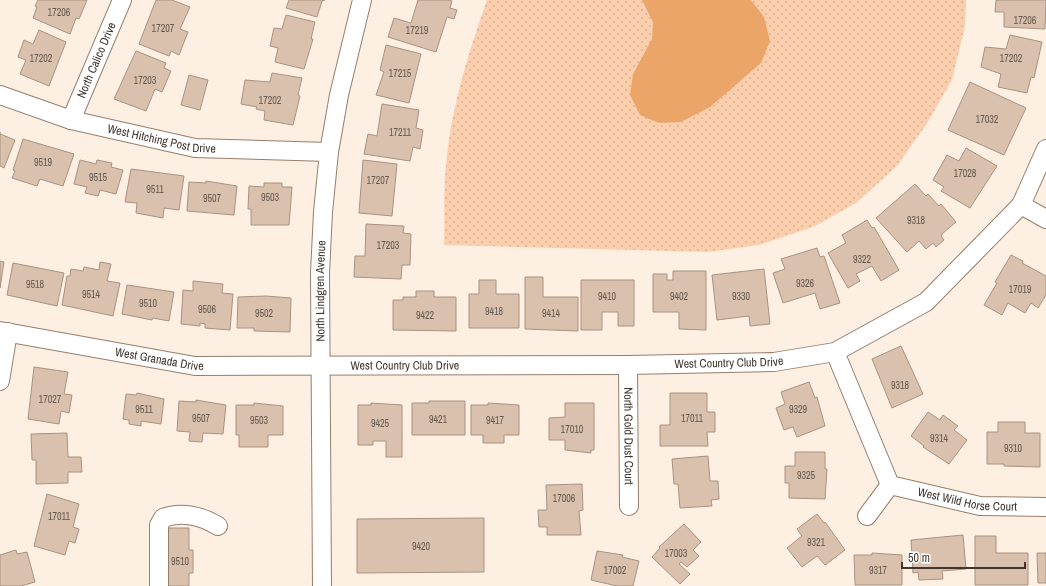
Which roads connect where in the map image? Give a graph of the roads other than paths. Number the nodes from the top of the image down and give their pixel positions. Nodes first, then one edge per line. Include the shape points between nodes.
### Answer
1 (122, 0) edge
2 (362, 0) edge
3 (0, 95) edge
4 (71, 120) junction
5 (1046, 149) edge
6 (329, 152) junction
7 (1021, 205) junction
8 (1046, 219) edge
9 (4, 332) edge
10 (835, 352) junction
11 (628, 365) junction
12 (320, 367) junction
13 (0, 381) edge
14 (890, 485) junction
15 (629, 506) dead end
16 (1046, 507) edge
17 (867, 516) dead end
18 (218, 526) dead end
19 (158, 586) edge
20 (322, 586) edge

1 - 4 street, North Calico Drive
2 - 6 street, North Lindgren Avenue via 344,66
3 - 4 street, West Hitching Post Drive
4 - 6 street, West Hitching Post Drive via 195,148
5 - 7 street, West Country Club Drive
6 - 12 street, North Lindgren Avenue via 321,243
7 - 8 street
7 - 10 street, West Country Club Drive via 926,302
9 - 12 street, West Granada Drive via 195,366
9 - 13 street
10 - 11 street, West Country Club Drive via 774,362
10 - 14 street
11 - 12 street, West Country Club Drive
11 - 15 street, North Gold Dust Court
12 - 20 street, North Lindgren Avenue
14 - 16 street, West Wild Horse Court via 980,506
14 - 17 street
18 - 19 street via 206,518 193,516 163,518 159,525

